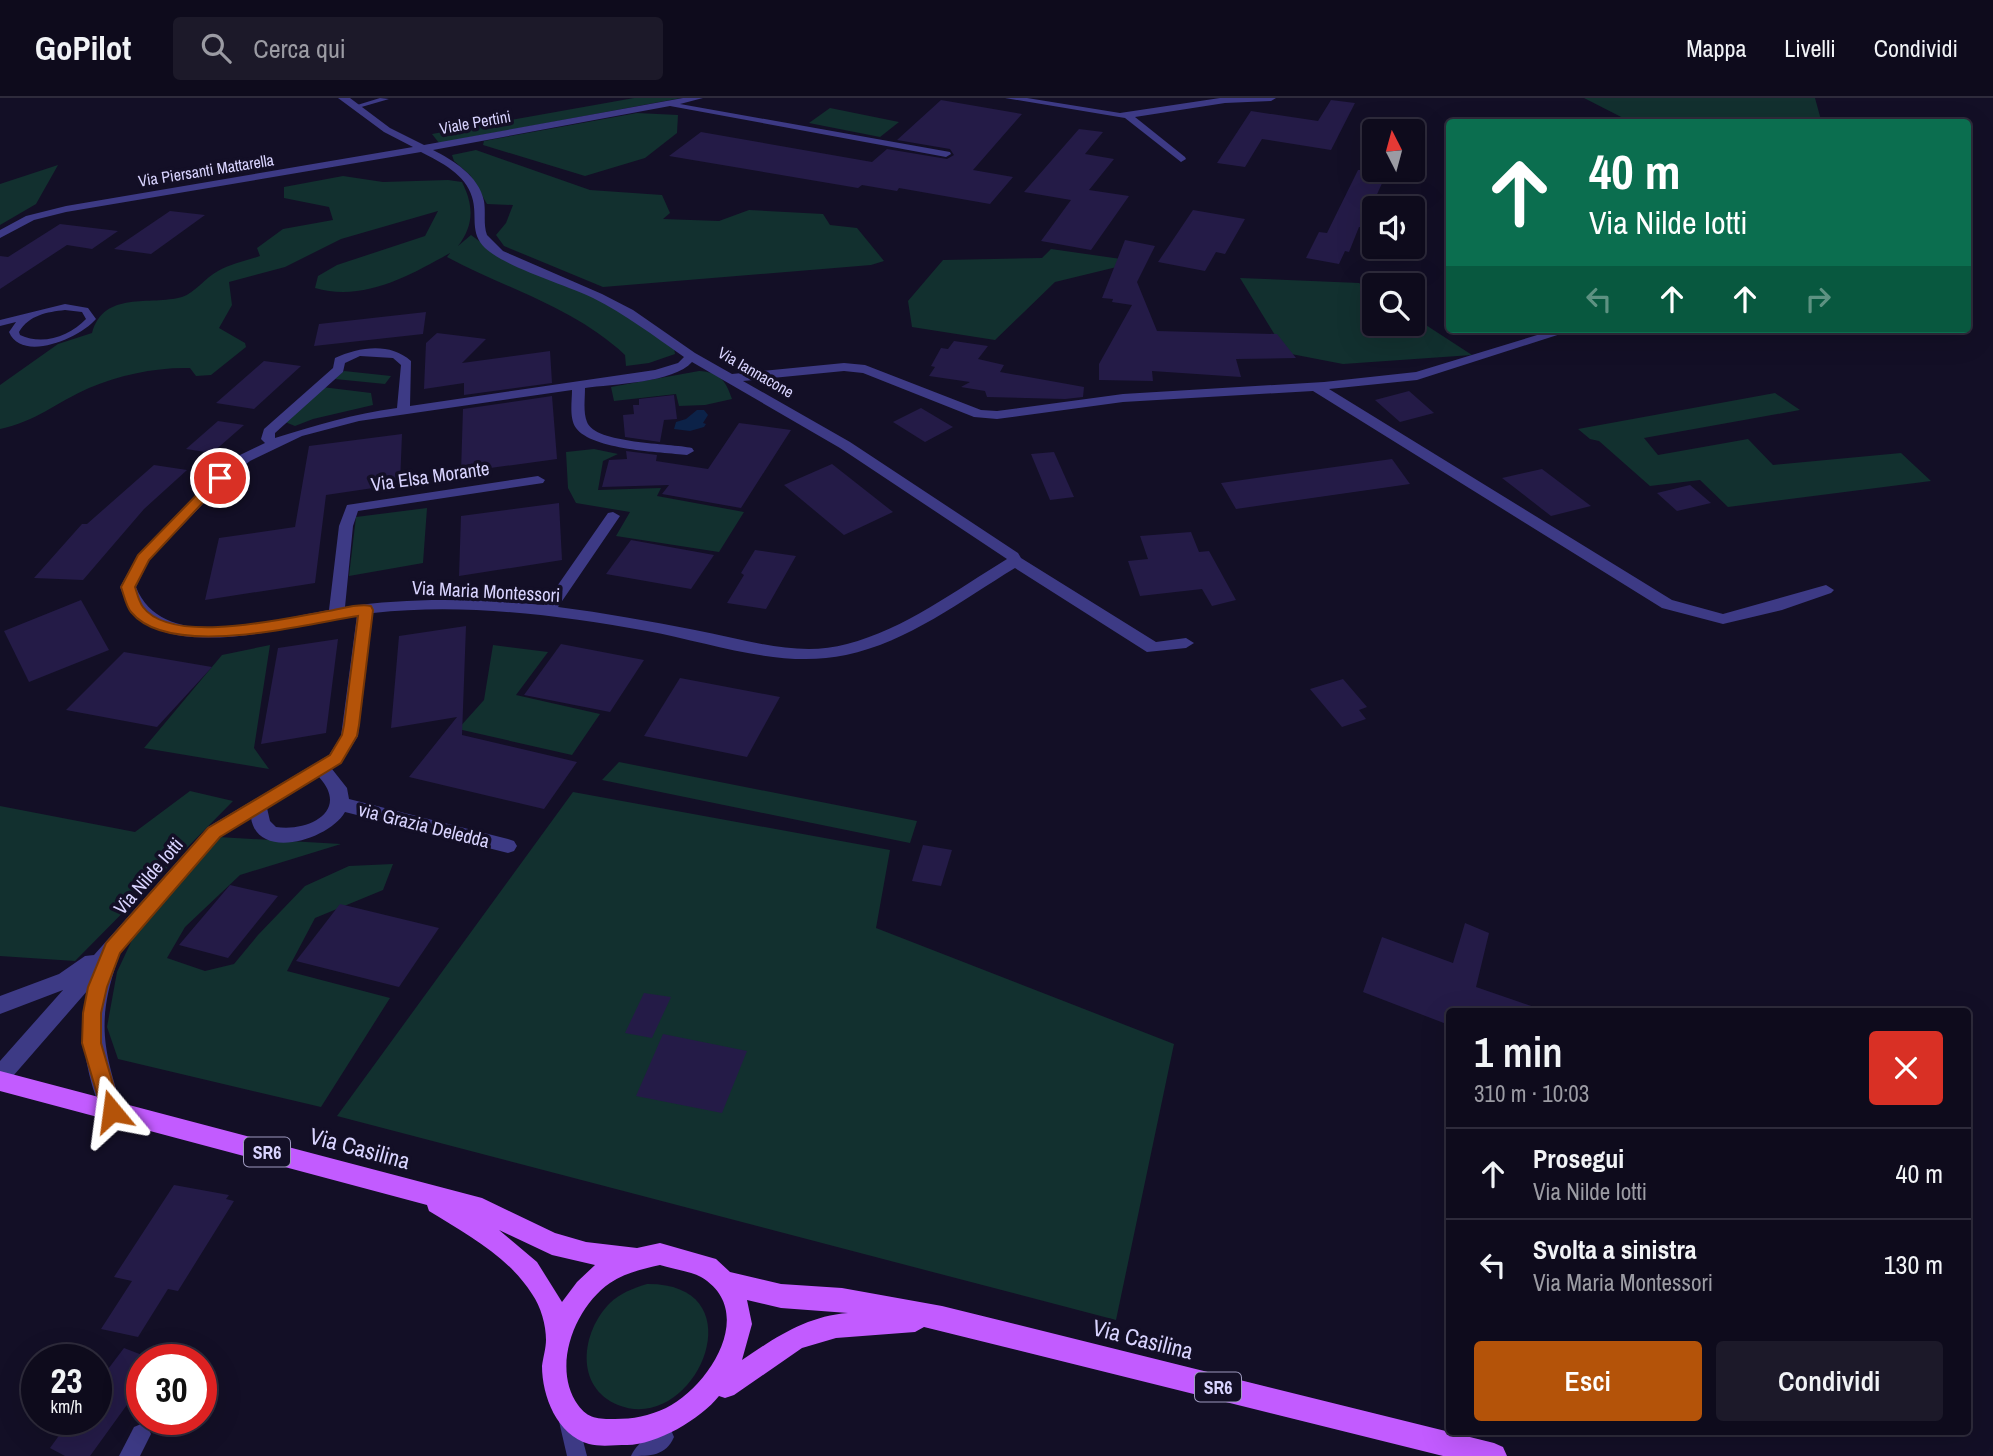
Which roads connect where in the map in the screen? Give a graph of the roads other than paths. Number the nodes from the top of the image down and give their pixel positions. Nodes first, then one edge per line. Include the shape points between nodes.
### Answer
1 (343, 98) edge
2 (698, 98) edge
3 (1010, 98) edge
4 (1271, 98) edge
5 (385, 99) edge
6 (665, 104) junction
7 (358, 106) junction
8 (1127, 116) junction
9 (422, 148) junction
10 (946, 154) dead end
11 (1181, 159) dead end
12 (0, 235) edge
13 (42, 312) junction
14 (0, 323) edge
15 (1557, 333) edge
16 (0, 337) edge
17 (21, 340) junction
18 (691, 356) junction
19 (732, 378) junction
20 (578, 386) junction
21 (1317, 387) junction
22 (403, 410) junction
23 (274, 443) junction
24 (687, 451) dead end
25 (538, 480) dead end
26 (613, 516) dead end
27 (1015, 561) junction
28 (1825, 590) dead end
29 (366, 610) junction
30 (547, 612) junction
31 (336, 614) junction
32 (1186, 643) dead end
33 (322, 769) junction
34 (340, 804) junction
35 (258, 805) junction
36 (508, 846) dead end
37 (112, 949) junction
38 (0, 1005) edge
39 (0, 1076) edge
40 (0, 1081) edge
41 (112, 1111) junction
42 (422, 1193) junction
43 (634, 1258) junction
44 (725, 1283) junction
45 (942, 1318) junction
46 (558, 1339) junction
47 (725, 1386) junction
48 (566, 1409) junction
49 (140, 1435) edge
50 (664, 1437) junction
51 (1445, 1450) edge
52 (129, 1456) edge
53 (576, 1456) edge
54 (641, 1456) edge
55 (1494, 1456) edge

1 - 7 street, Via Iannacone
2 - 6 street, Viale Pertini
3 - 8 street
4 - 8 street via 1225,100
5 - 7 lane
6 - 9 street, Viale Pertini
6 - 10 street
7 - 9 street, Via Iannacone via 387,130
8 - 11 street
9 - 12 street, Via Piersanti Mattarella via 54,211
9 - 18 street, Via Iannacone via 471,184 477,195 479,235 485,244 619,308
13 - 14 lane
13 - 17 lane via 16,327 14,332
13 - 17 lane via 77,308 91,319 67,337
15 - 21 street via 1417,376
16 - 17 lane
18 - 19 street, Via Iannacone
18 - 20 street, Via Maria Montessori via 674,369
19 - 21 street via 865,369 979,414 997,415 1123,398
19 - 27 street, Via Iannacone via 845,444 1013,555
20 - 22 street, Via Maria Montessori
20 - 24 street via 581,425 588,434
21 - 28 street via 1667,604 1723,619
22 - 23 street, Via Maria Montessori via 340,420
22 - 23 street via 407,364 396,354 358,352 338,361 339,369 269,432 268,439
23 - 31 street, Via Maria Montessori via 231,468 172,526 137,568 128,587 131,596 147,619 202,633 227,633
25 - 31 street, Via Elsa Morante via 352,508
26 - 30 street
27 - 30 street, Via Maria Montessori via 886,635 859,648 827,655 788,654
27 - 32 street, Via Iannacone via 1153,648
29 - 30 street, Via Maria Montessori via 456,605
29 - 31 street, Via Maria Montessori
29 - 33 street, Via Nilde Iotti via 349,736 335,759
33 - 34 street via 339,790
33 - 35 street, Via Nilde Iotti
34 - 35 street via 330,819 312,831 290,836 272,834 261,824
34 - 36 street, via Grazia Deledda
35 - 37 street, Via Nilde Iotti via 214,832
37 - 38 street via 65,980
37 - 39 street, Via Nilde Iotti
37 - 41 street via 97,987 92,1043
40 - 41 main road, Via Casilina / SR6
41 - 42 main road, Via Casilina / SR6
42 - 43 main road, Via Casilina / SR6 via 482,1209 552,1244
42 - 46 main road, Via Casilina / SR6 via 505,1246 534,1274 551,1304
43 - 44 main road via 685,1256 707,1266
43 - 46 main road via 586,1288
44 - 45 main road, Via Casilina / SR6 via 781,1296 842,1300
44 - 47 main road via 741,1331 737,1359
45 - 47 main road, Via Casilina / SR6 via 836,1326 796,1338
45 - 51 main road, Via Casilina / SR6
46 - 48 main road via 554,1363
47 - 50 main road via 709,1408
48 - 50 main road via 584,1428 607,1440 635,1443
48 - 53 lane
49 - 52 lane
50 - 54 lane
51 - 55 main road, Via Casilina / SR6

